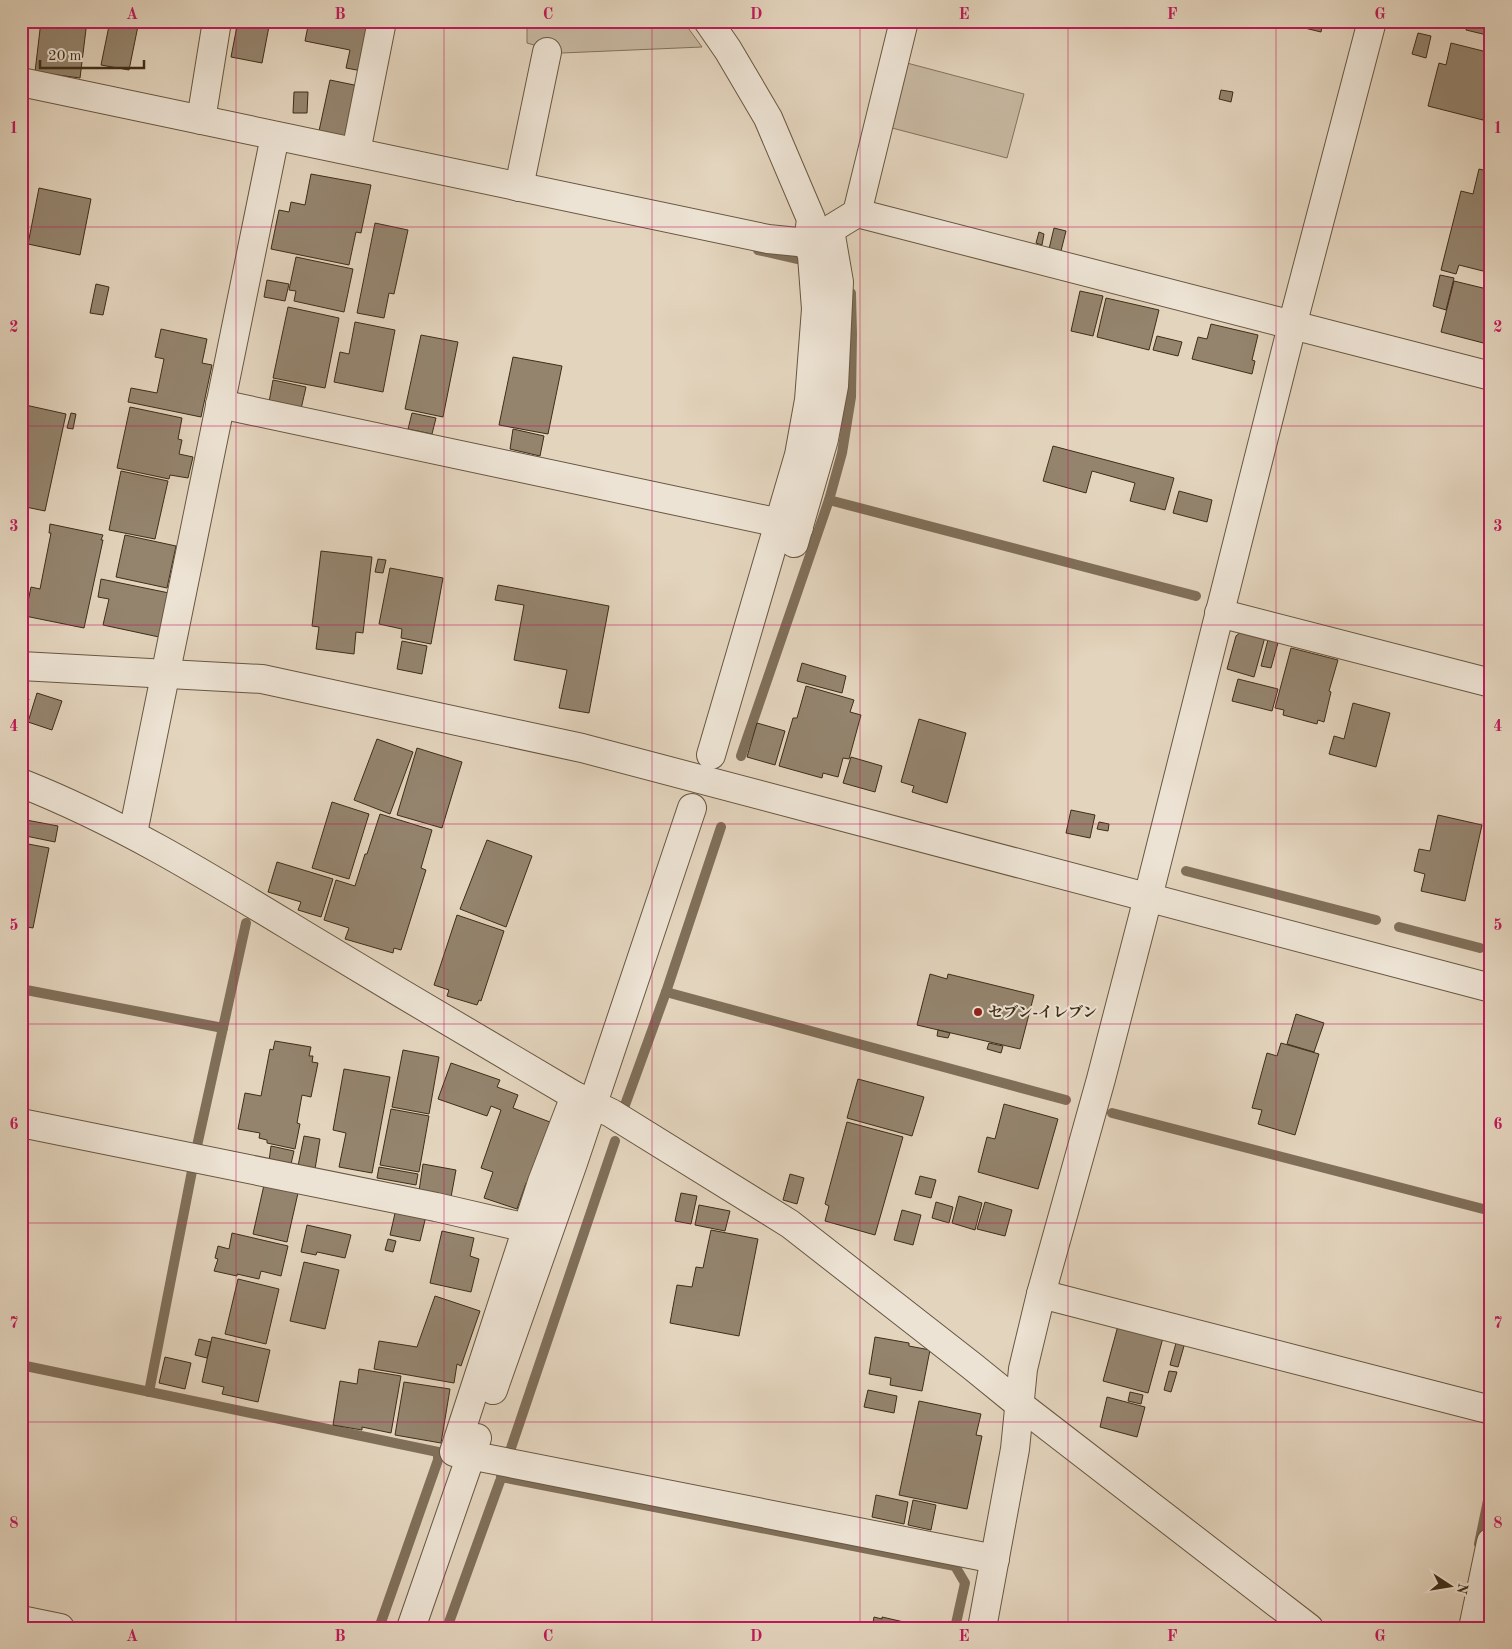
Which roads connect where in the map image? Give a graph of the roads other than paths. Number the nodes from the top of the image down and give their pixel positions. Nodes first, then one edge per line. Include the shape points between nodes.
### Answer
1 (217, 21) edge
2 (382, 21) edge
3 (708, 21) edge
4 (904, 21) edge
5 (1372, 21) edge
6 (547, 52) dead end
7 (21, 82) edge
8 (201, 120) junction
9 (275, 136) junction
10 (356, 152) junction
11 (519, 187) junction
12 (857, 213) junction
13 (819, 236) junction
14 (1292, 326) junction
15 (1491, 376) edge
16 (220, 404) junction
17 (790, 525) junction
18 (1219, 613) junction
19 (21, 666) edge
20 (167, 673) junction
21 (1491, 683) edge
22 (711, 755) dead end
23 (717, 782) junction
24 (21, 783) edge
25 (692, 808) dead end
26 (133, 834) junction
27 (1148, 898) junction
28 (1491, 988) edge
29 (583, 1100) junction
30 (21, 1123) edge
31 (527, 1228) junction
32 (1041, 1294) junction
33 (1020, 1405) junction
34 (1491, 1410) edge
35 (463, 1453) junction
36 (1491, 1542) edge
37 (995, 1558) junction
38 (21, 1620) edge
39 (60, 1628) edge
40 (393, 1628) edge
41 (411, 1628) edge
42 (982, 1628) edge
43 (1309, 1628) edge
44 (1473, 1628) edge

1 - 8 street
2 - 10 street
3 - 13 street via 768,118
4 - 12 street
5 - 14 street
6 - 11 street
7 - 8 street
8 - 9 street
9 - 10 street
9 - 16 street
10 - 11 street
11 - 13 street via 768,239
12 - 13 street
12 - 14 street
13 - 17 street via 812,256 816,309 809,400
14 - 15 street
14 - 18 street
16 - 17 street
16 - 20 street
17 - 22 street
17 - 23 street
18 - 21 street
18 - 27 street
19 - 20 street
20 - 23 street via 262,679 582,748
20 - 26 street
23 - 27 street
24 - 26 street
25 - 29 street
26 - 29 street
27 - 28 street
27 - 32 street
29 - 31 street via 542,1182
29 - 33 street via 790,1224
29 - 35 street
30 - 31 street
31 - 35 street
32 - 33 street via 1023,1369
32 - 34 street
33 - 37 street
33 - 43 street
35 - 37 street
35 - 40 street
35 - 41 street
36 - 44 street
37 - 42 street
38 - 39 street

